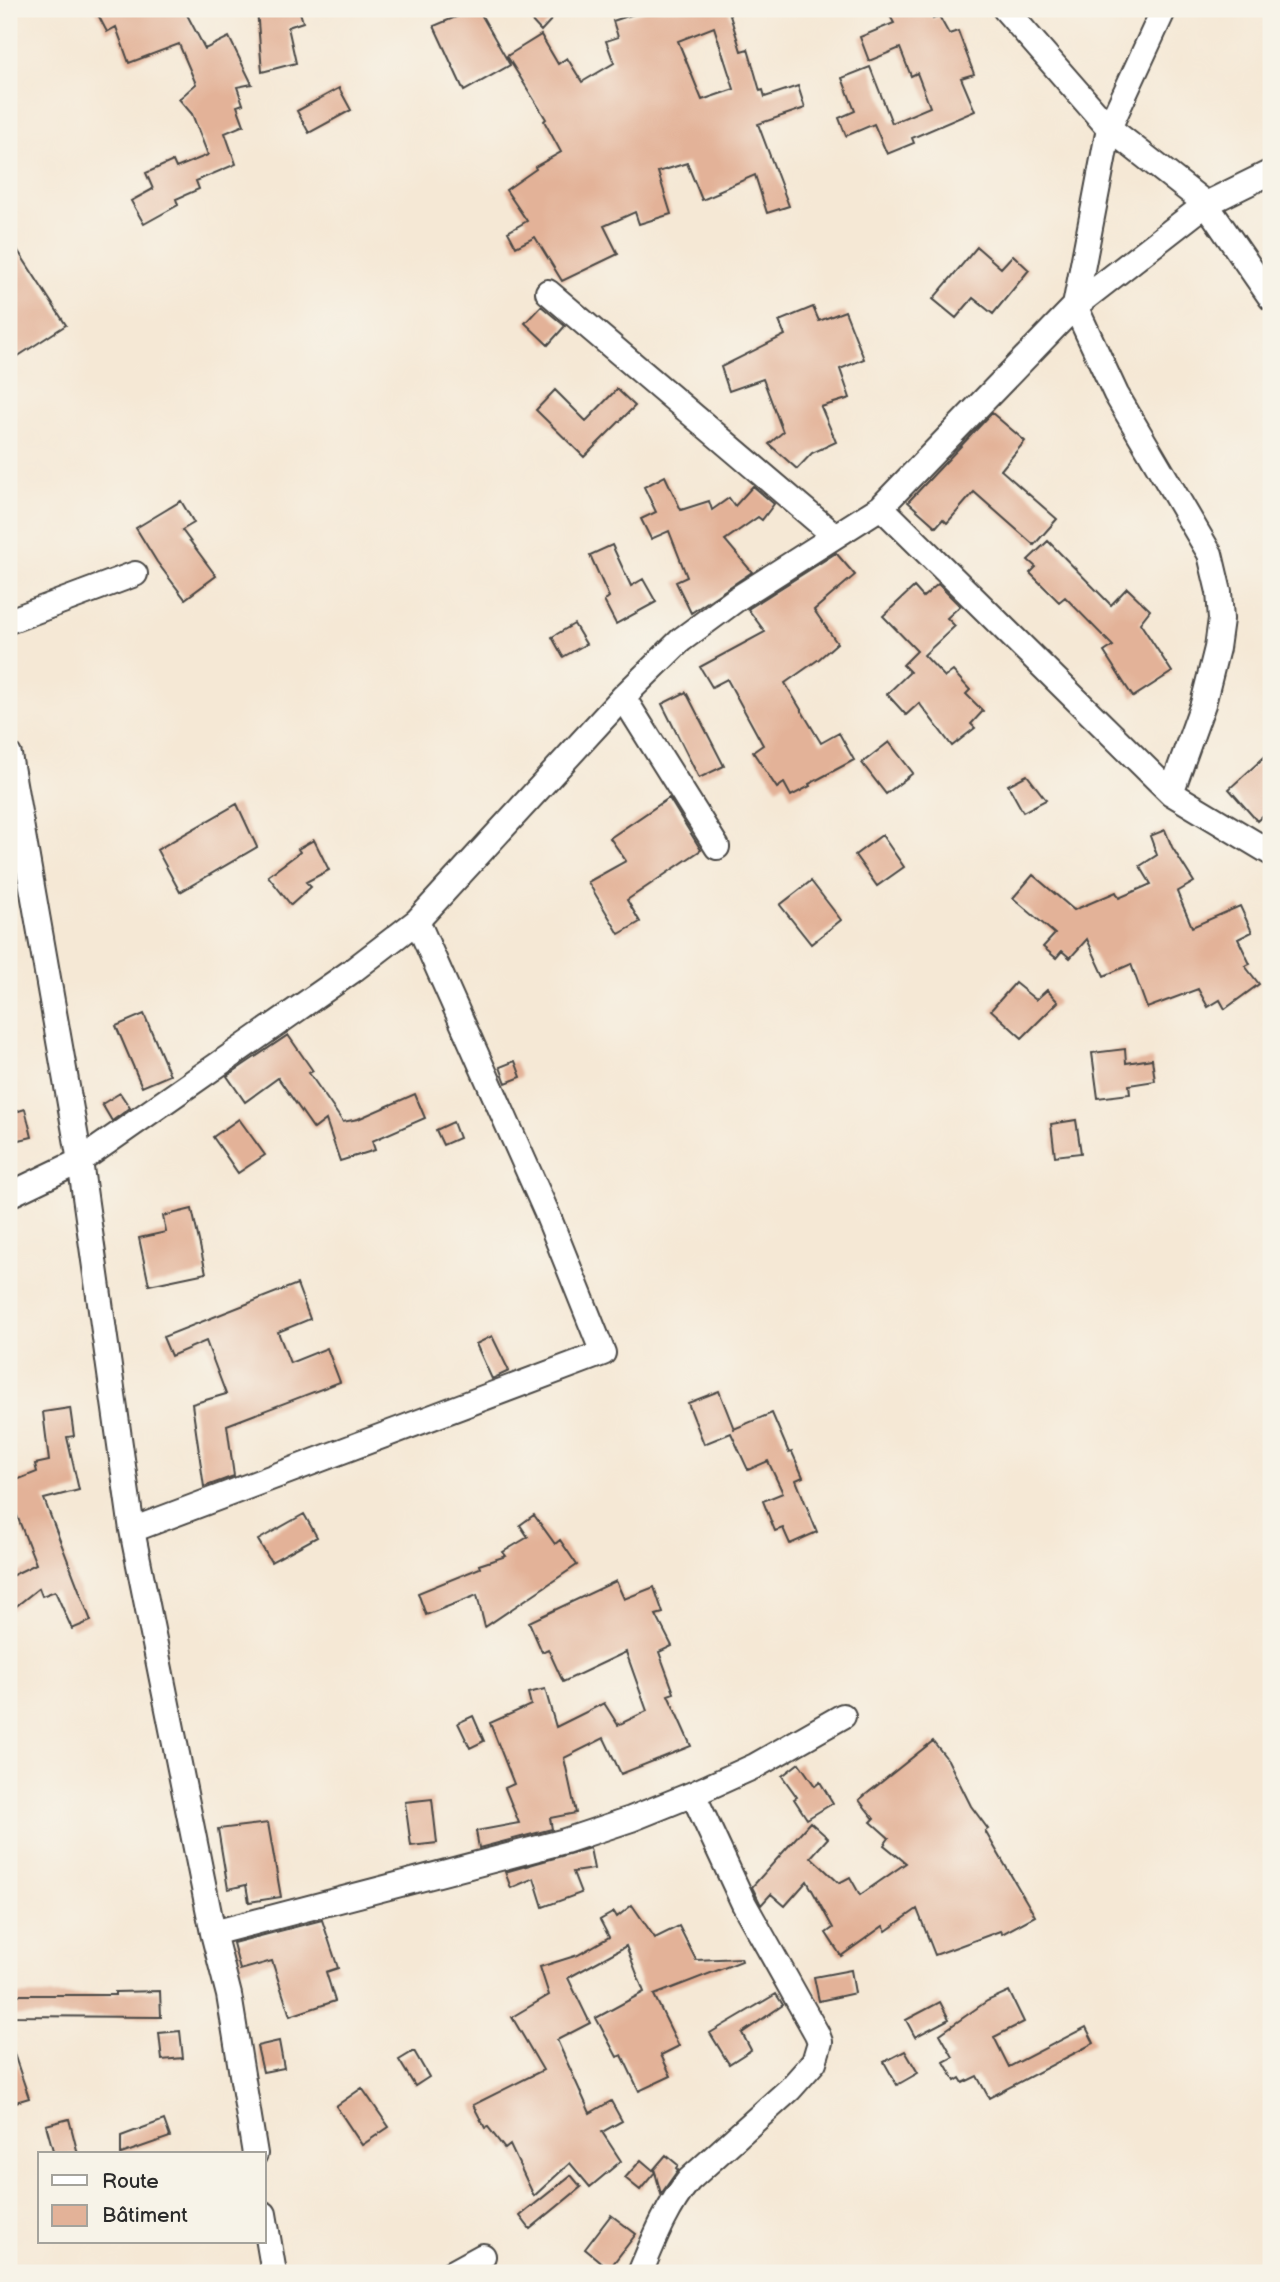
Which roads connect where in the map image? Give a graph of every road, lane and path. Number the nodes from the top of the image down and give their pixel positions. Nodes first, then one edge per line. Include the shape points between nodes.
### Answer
1 (1004, 9) edge
2 (1164, 9) edge
3 (1109, 128) junction
4 (1271, 172) edge
5 (1206, 204) junction
6 (548, 292) dead end
7 (1271, 298) edge
8 (1075, 306) junction
9 (881, 507) junction
10 (835, 536) junction
11 (135, 574) dead end
12 (9, 621) edge
13 (623, 697) junction
14 (9, 755) edge
15 (1171, 793) junction
16 (717, 846) dead end
17 (1271, 853) edge
18 (417, 921) junction
19 (80, 1161) junction
20 (9, 1195) edge
21 (132, 1530) junction
22 (843, 1716) dead end
23 (693, 1794) junction
24 (213, 1933) junction
25 (255, 2152) edge
26 (266, 2226) edge
27 (483, 2256) dead end
28 (274, 2273) edge
29 (452, 2273) edge
30 (640, 2273) edge

1 - 3 street
2 - 3 street
3 - 5 street
3 - 8 street
4 - 5 street
5 - 7 street
5 - 8 street
6 - 10 street
8 - 9 street
8 - 15 street via 1116,394 1210,554 1219,592 1217,648 1203,704
9 - 10 street
9 - 15 street
10 - 13 street via 681,640
11 - 12 street
13 - 16 street
13 - 18 street
14 - 19 street
15 - 17 street
18 - 19 street
18 - 21 street via 546,1211 603,1353
19 - 20 street
19 - 21 street
21 - 24 street
22 - 23 street via 755,1766
23 - 24 street via 565,1840
23 - 30 street via 744,1904 820,2042 814,2062 790,2089 677,2195
24 - 25 street via 229,1995
26 - 28 street
27 - 29 street

